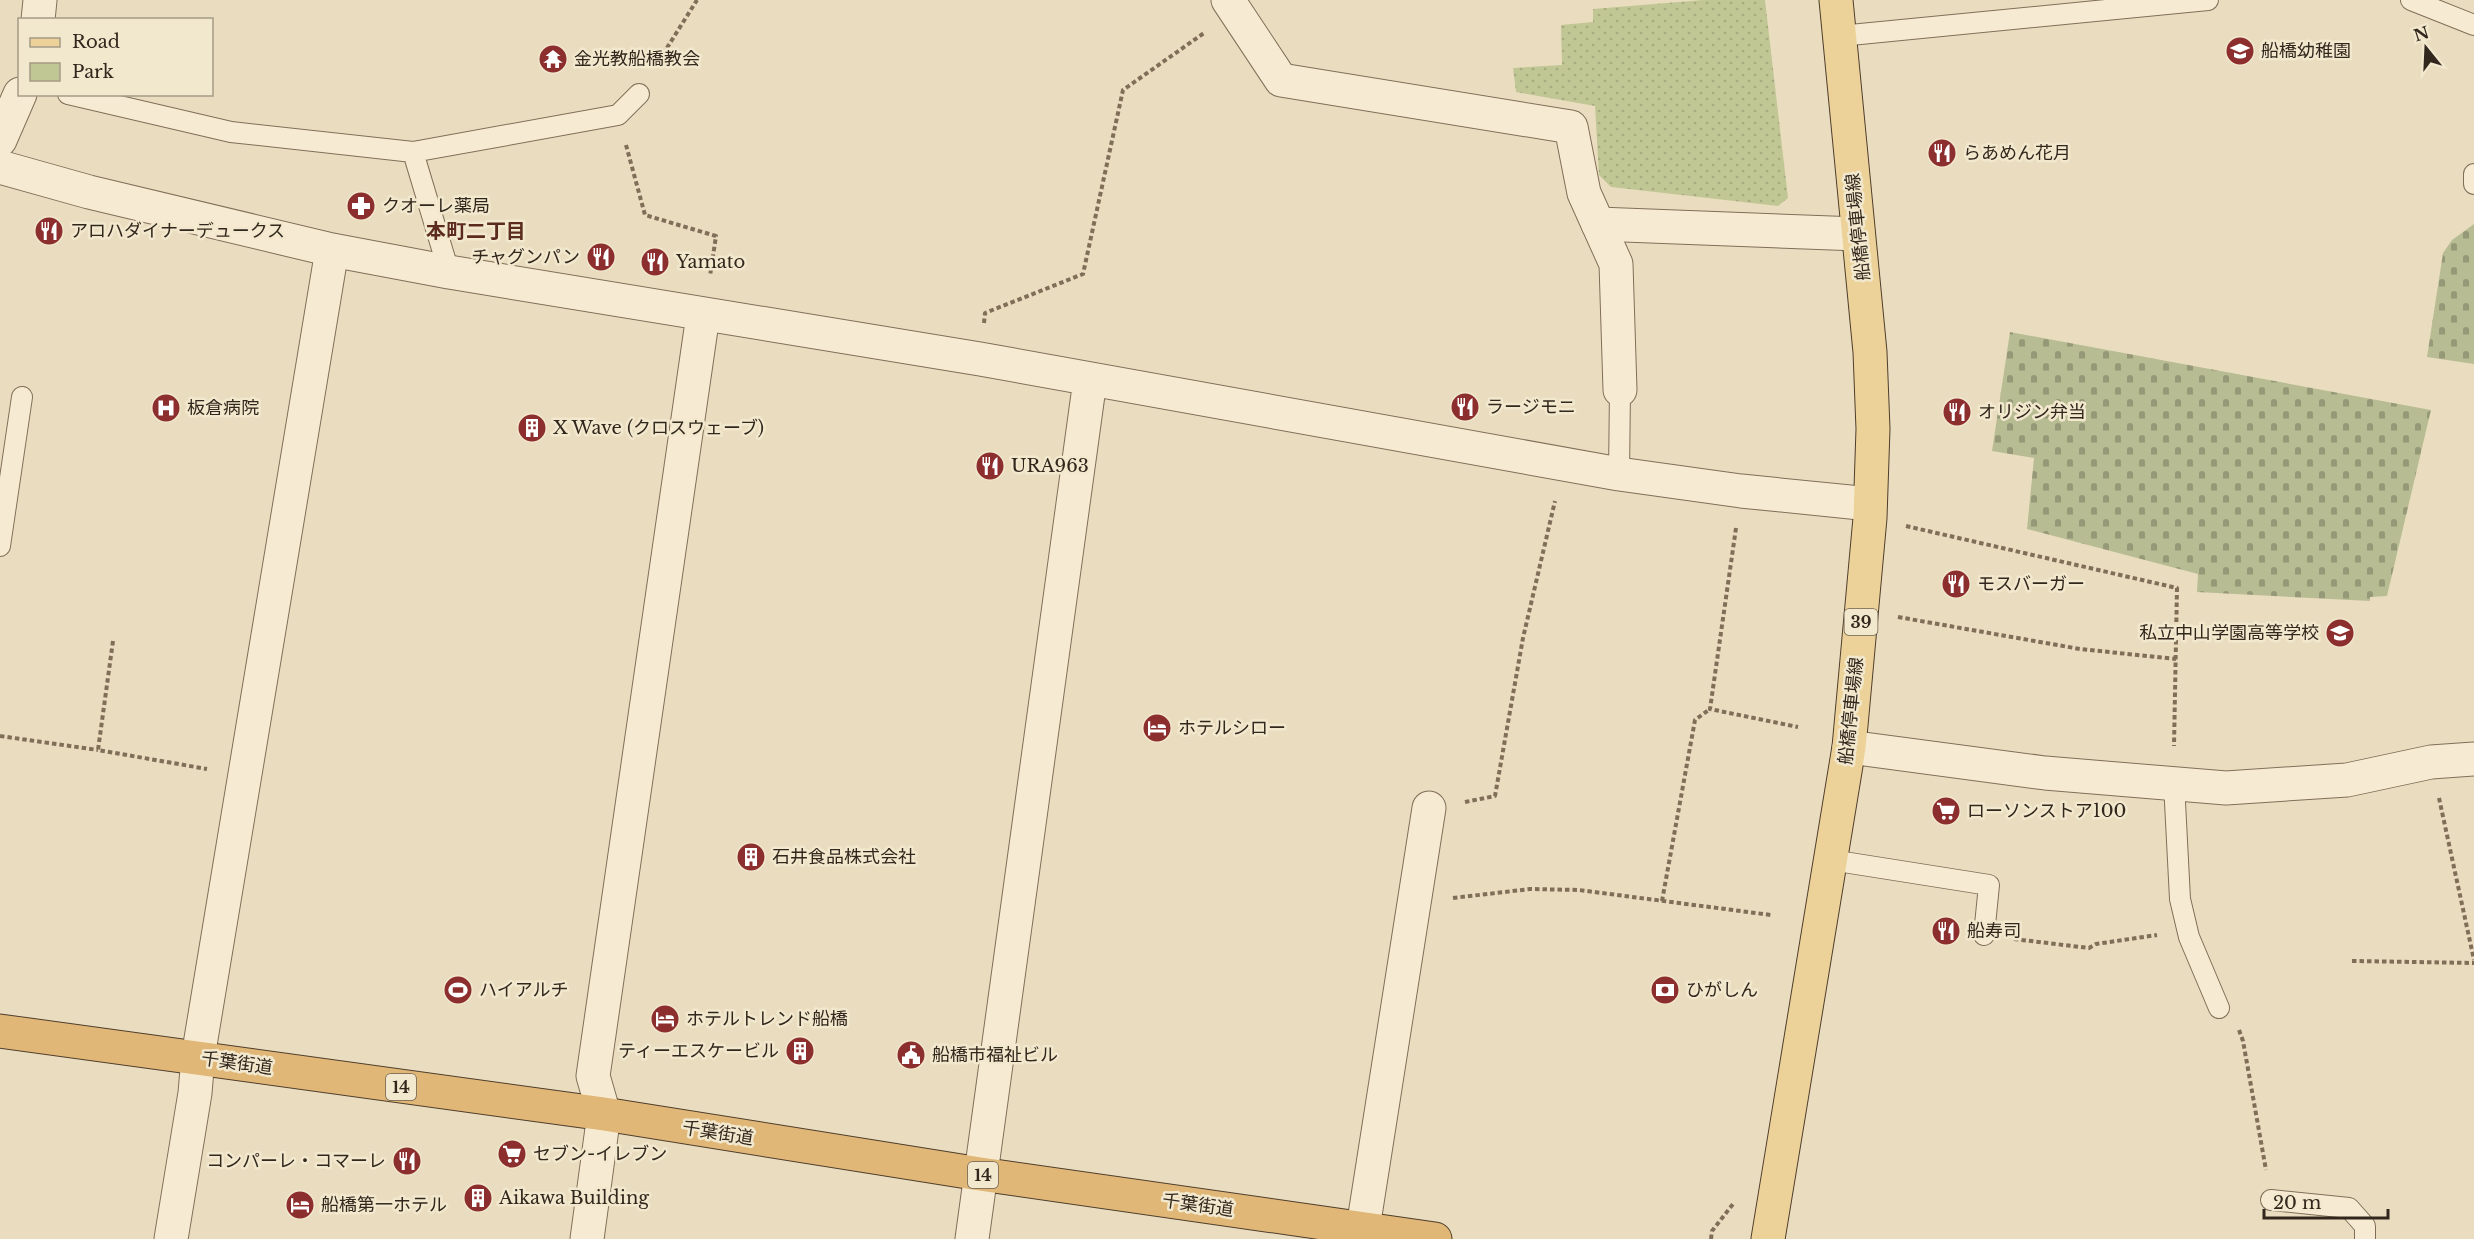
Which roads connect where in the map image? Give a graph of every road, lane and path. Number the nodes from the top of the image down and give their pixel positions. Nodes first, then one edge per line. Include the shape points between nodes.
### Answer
1 (40, 0) edge
2 (697, 0) edge
3 (1836, 0) edge
4 (2208, 0) edge
5 (2411, 0) edge
6 (1235, 10) edge
7 (38, 18) edge
8 (2474, 25) edge
9 (1840, 36) junction
10 (639, 93) joint
11 (19, 96) edge
12 (77, 96) edge
13 (618, 116) junction
14 (0, 140) edge
15 (413, 152) junction
16 (0, 167) edge
17 (2474, 174) edge
18 (2474, 184) edge
19 (1598, 224) junction
20 (1858, 234) junction
21 (332, 250) junction
22 (449, 272) junction
23 (703, 315) junction
24 (980, 359) junction
25 (1089, 380) junction
26 (1620, 390) joint
27 (22, 397) dead end
28 (1564, 465) junction
29 (1619, 474) junction
30 (1742, 491) junction
31 (1870, 511) junction
32 (0, 546) edge
33 (1862, 610) junction
34 (113, 641) dead end
35 (2176, 659) junction
36 (1710, 709) junction
37 (1798, 727) dead end
38 (0, 736) edge
39 (1849, 747) junction
40 (98, 750) junction
41 (2474, 759) edge
42 (2431, 762) junction
43 (245, 775) junction
44 (2174, 783) junction
45 (1430, 808) joint
46 (1831, 860) junction
47 (1662, 901) junction
48 (1414, 902) junction
49 (1771, 915) dead end
50 (2187, 930) junction
51 (1984, 935) joint
52 (2474, 961) edge
53 (2352, 962) dead end
54 (2219, 1008) joint
55 (0, 1031) edge
56 (198, 1058) junction
57 (604, 1114) junction
58 (980, 1174) junction
59 (2271, 1200) joint
60 (1733, 1203) dead end
61 (1362, 1234) edge
62 (171, 1239) edge
63 (587, 1239) edge
64 (972, 1239) edge
65 (1435, 1239) edge
66 (1711, 1239) edge
67 (1768, 1239) edge
68 (2365, 1239) edge

1 - 7 street
2 - 10 path
3 - 9 main road, 船橋停車場線 / 39
4 - 9 lane
5 - 8 lane
6 - 19 street via 1281,80 1571,127 1584,193
6 - 24 path via 1122,90 1083,274 986,313
9 - 20 main road, 船橋停車場線 / 39
10 - 13 lane
11 - 14 street
12 - 15 lane via 231,132
13 - 15 lane
13 - 23 path via 645,215 716,236
15 - 22 lane
16 - 21 street
17 - 18 lane
19 - 20 street
19 - 26 street via 1617,264
20 - 31 main road, 船橋停車場線 / 39 via 1870,352
21 - 22 street
21 - 43 street
22 - 23 street
23 - 24 street
23 - 57 street via 593,1076
24 - 25 street
25 - 28 street
25 - 58 street
26 - 29 lane
27 - 32 lane
28 - 29 street
28 - 45 path via 1523,638 1495,796
29 - 30 street
30 - 31 street
30 - 36 path
31 - 33 main road, 船橋停車場線 / 39
31 - 35 path via 2177,588
33 - 35 path via 2080,649
33 - 39 main road, 船橋停車場線 / 39
34 - 40 path
35 - 44 path
36 - 37 path
36 - 47 path via 1695,720
38 - 40 path
39 - 44 street via 2045,773
39 - 46 main road, 船橋停車場線 / 39
40 - 43 path
41 - 42 street
42 - 44 street via 2347,780 2226,788
42 - 52 path
43 - 56 street
44 - 50 lane via 2180,899
45 - 48 street
46 - 51 lane via 1989,885
46 - 67 main road, 船橋停車場線 / 39
47 - 48 path via 1579,890 1530,889
47 - 49 path
48 - 61 street
50 - 51 path via 2089,948
50 - 54 lane
52 - 53 path
54 - 59 path via 2232,1011 2243,1041
55 - 56 highway, 千葉街道 / 14
56 - 57 highway, 千葉街道 / 14
56 - 62 street
57 - 58 highway, 千葉街道 / 14
57 - 63 street
58 - 61 highway, 千葉街道 / 14
58 - 64 street
59 - 68 lane via 2349,1209 2365,1226
60 - 66 path via 1712,1231
61 - 65 highway, 千葉街道 / 14

